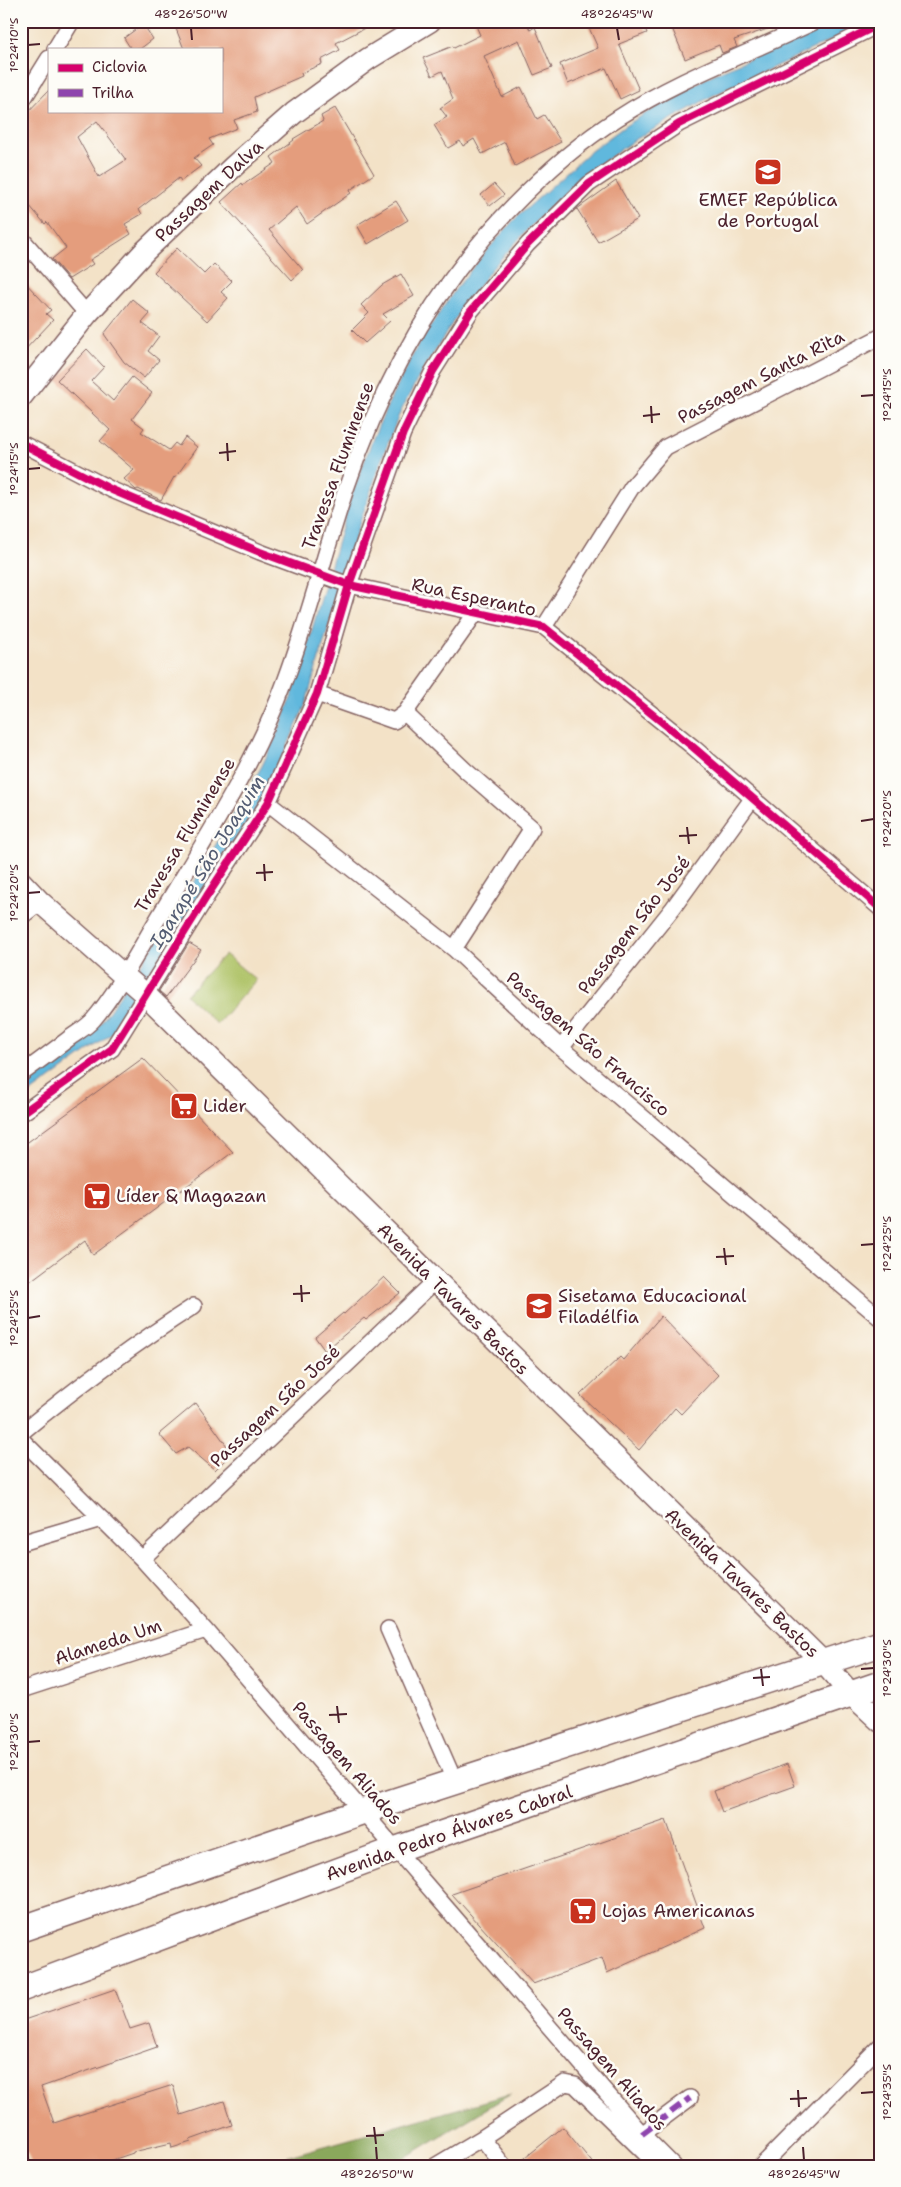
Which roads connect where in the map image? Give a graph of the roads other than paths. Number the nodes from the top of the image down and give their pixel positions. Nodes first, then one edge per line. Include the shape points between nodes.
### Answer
1 (72, 21) edge
2 (430, 21) edge
3 (816, 21) edge
4 (880, 24) edge
5 (56, 48) edge
6 (48, 60) edge
7 (21, 103) edge
8 (21, 238) edge
9 (87, 314) junction
10 (880, 337) edge
11 (21, 397) edge
12 (21, 443) edge
13 (322, 576) junction
14 (346, 584) junction
15 (474, 614) junction
16 (544, 627) junction
17 (317, 694) junction
18 (405, 713) junction
19 (752, 799) junction
20 (268, 803) junction
21 (21, 882) edge
22 (40, 902) junction
23 (880, 908) edge
24 (21, 917) edge
25 (454, 949) junction
26 (125, 975) junction
27 (144, 993) junction
28 (561, 1048) junction
29 (21, 1074) edge
30 (21, 1114) edge
31 (435, 1281) junction
32 (194, 1306) dead end
33 (880, 1318) edge
34 (21, 1433) edge
35 (21, 1439) edge
36 (102, 1519) junction
37 (21, 1543) edge
38 (142, 1559) junction
39 (388, 1629) dead end
40 (206, 1630) junction
41 (880, 1644) edge
42 (824, 1663) junction
43 (880, 1684) edge
44 (21, 1690) edge
45 (851, 1694) junction
46 (880, 1721) edge
47 (455, 1782) junction
48 (364, 1811) junction
49 (397, 1849) junction
50 (21, 1929) edge
51 (21, 1989) edge
52 (880, 2046) edge
53 (690, 2098) dead end
54 (642, 2134) junction
55 (482, 2138) junction
56 (435, 2166) edge
57 (504, 2166) edge
58 (658, 2166) edge
59 (674, 2166) edge
60 (761, 2166) edge

1 - 5 street
2 - 9 main road, Passagem Dalva via 294,113 145,251
3 - 13 street, Travessa Fluminense via 707,70 615,120 555,167 510,209 452,278 422,322 385,390 347,486
4 - 14 street via 678,124 589,184 528,244 472,312 433,371 402,433
6 - 7 street
8 - 9 street
9 - 11 main road, Passagem Dalva
10 - 16 street, Passagem Santa Rita via 666,448 632,487
12 - 13 street, Rua Esperanto via 112,490
13 - 14 street, Rua Esperanto
13 - 26 street, Travessa Fluminense via 265,733 237,787
14 - 15 street, Rua Esperanto
14 - 17 street
15 - 16 street, Rua Esperanto
15 - 18 street
16 - 19 street, Rua Esperanto
17 - 18 street via 394,721
17 - 20 street
18 - 25 street via 532,828
19 - 23 street, Rua Esperanto
19 - 28 street, Passagem São José via 673,908
20 - 25 street, Passagem São Francisco
20 - 27 street
21 - 22 main road, Avenida Tavares Bastos
22 - 24 street
22 - 26 main road, Avenida Tavares Bastos
25 - 28 street, Passagem São Francisco
26 - 27 main road, Avenida Tavares Bastos
26 - 29 street, Travessa Fluminense via 91,1022
27 - 30 street via 112,1049
27 - 31 main road, Avenida Tavares Bastos
28 - 33 street, Passagem São Francisco
31 - 38 street, Passagem São José
31 - 42 main road, Avenida Tavares Bastos
32 - 34 street via 131,1347
35 - 36 street, Passagem Aliados
36 - 37 street
36 - 38 street, Passagem Aliados
38 - 40 street, Passagem Aliados
39 - 47 street
40 - 44 street, Alameda Um
40 - 48 street, Passagem Aliados
41 - 42 main road
42 - 45 main road, Avenida Tavares Bastos
42 - 47 main road
43 - 45 main road, Avenida Pedro Álvares Cabral
45 - 46 main road, Avenida Tavares Bastos
45 - 49 main road, Avenida Pedro Álvares Cabral
47 - 48 main road
48 - 49 street, Passagem Aliados
48 - 50 main road
49 - 51 main road, Avenida Pedro Álvares Cabral
49 - 54 street, Passagem Aliados
52 - 60 street
53 - 54 street
54 - 59 street, Passagem Aliados
55 - 56 street
55 - 57 street
55 - 58 street via 570,2082

